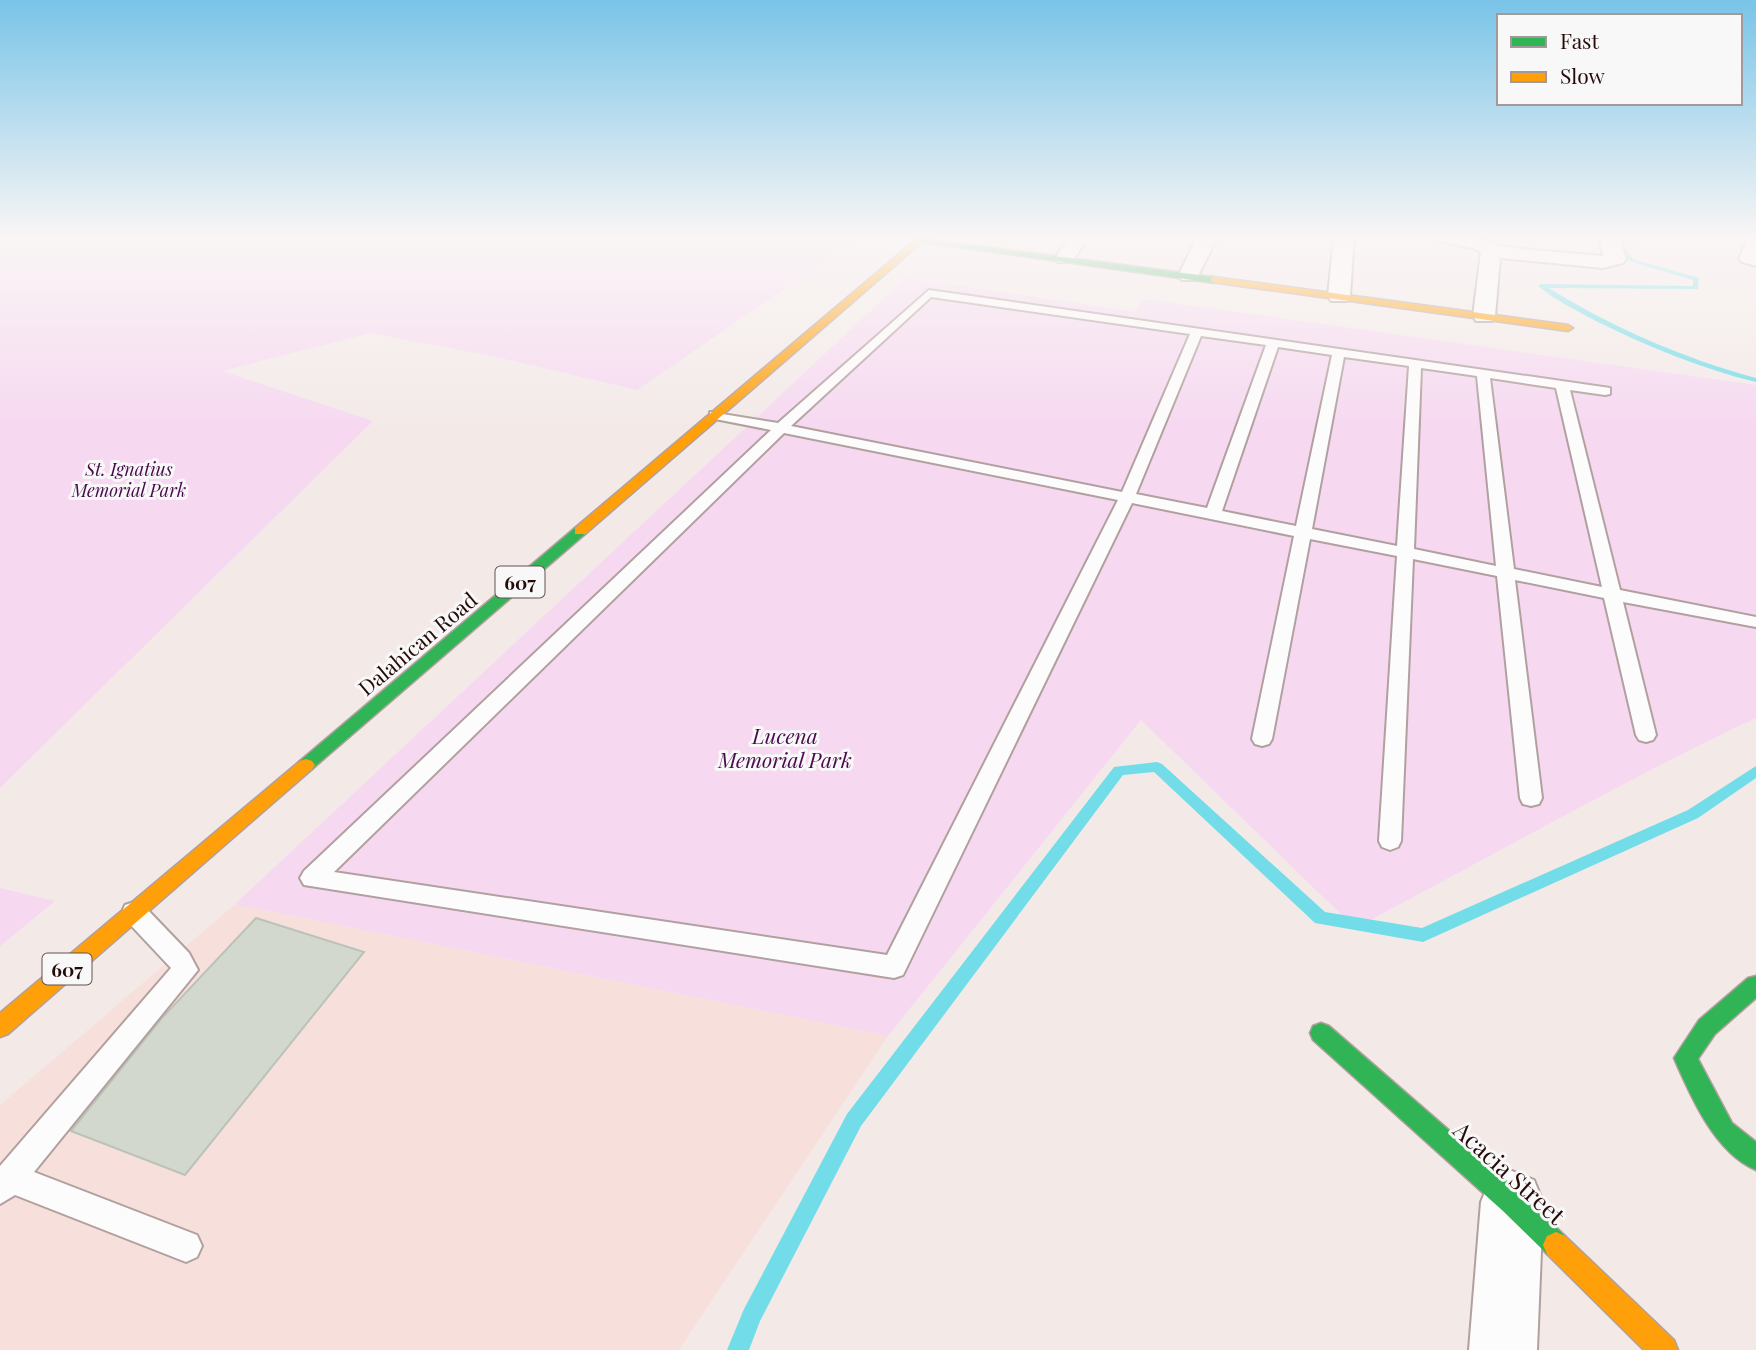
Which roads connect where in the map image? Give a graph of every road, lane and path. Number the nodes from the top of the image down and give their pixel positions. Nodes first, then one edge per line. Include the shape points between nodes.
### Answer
1 (851, 299) edge
2 (922, 299) edge
3 (970, 299) edge
4 (1361, 299) edge
5 (1486, 299) edge
6 (1484, 316) junction
7 (1568, 328) dead end
8 (1197, 332) junction
9 (1273, 343) junction
10 (1339, 353) junction
11 (1415, 364) junction
12 (1483, 373) junction
13 (1562, 385) junction
14 (1605, 391) dead end
15 (715, 415) junction
16 (781, 428) junction
17 (1127, 498) junction
18 (1213, 514) junction
19 (1303, 533) junction
20 (1405, 553) junction
21 (1505, 573) junction
22 (1613, 594) junction
23 (1752, 622) dead end
24 (1647, 735) dead end
25 (1262, 739) dead end
26 (1531, 798) dead end
27 (1390, 841) dead end
28 (134, 912) junction
29 (1756, 985) edge
30 (0, 1027) edge
31 (1321, 1033) dead end
32 (1756, 1158) edge
33 (5, 1184) edge
34 (1512, 1202) junction
35 (186, 1246) dead end
36 (1503, 1350) edge
37 (1664, 1350) edge

1 - 15 main road, Dalahican Road / 607
2 - 16 lane
3 - 8 lane
4 - 6 main road
5 - 6 street
6 - 7 main road
8 - 9 lane
8 - 17 lane
9 - 10 lane
9 - 18 lane
10 - 11 lane
10 - 19 lane
11 - 12 lane
11 - 20 lane
12 - 13 lane
12 - 21 lane
13 - 14 lane
13 - 22 lane
15 - 16 lane
15 - 28 main road, Dalahican Road / 607
16 - 17 lane
16 - 17 lane via 312,878 894,967
17 - 18 lane
18 - 19 lane
19 - 20 lane
19 - 25 lane
20 - 21 lane
20 - 27 lane
21 - 22 lane
21 - 26 lane
22 - 23 lane
22 - 24 lane
28 - 30 main road, Dalahican Road / 607
28 - 33 lane via 185,970
29 - 32 main road via 1707,1027 1685,1058 1724,1131
31 - 34 main road, Acacia Street
33 - 35 lane
34 - 36 street
34 - 37 main road, Acacia Street

